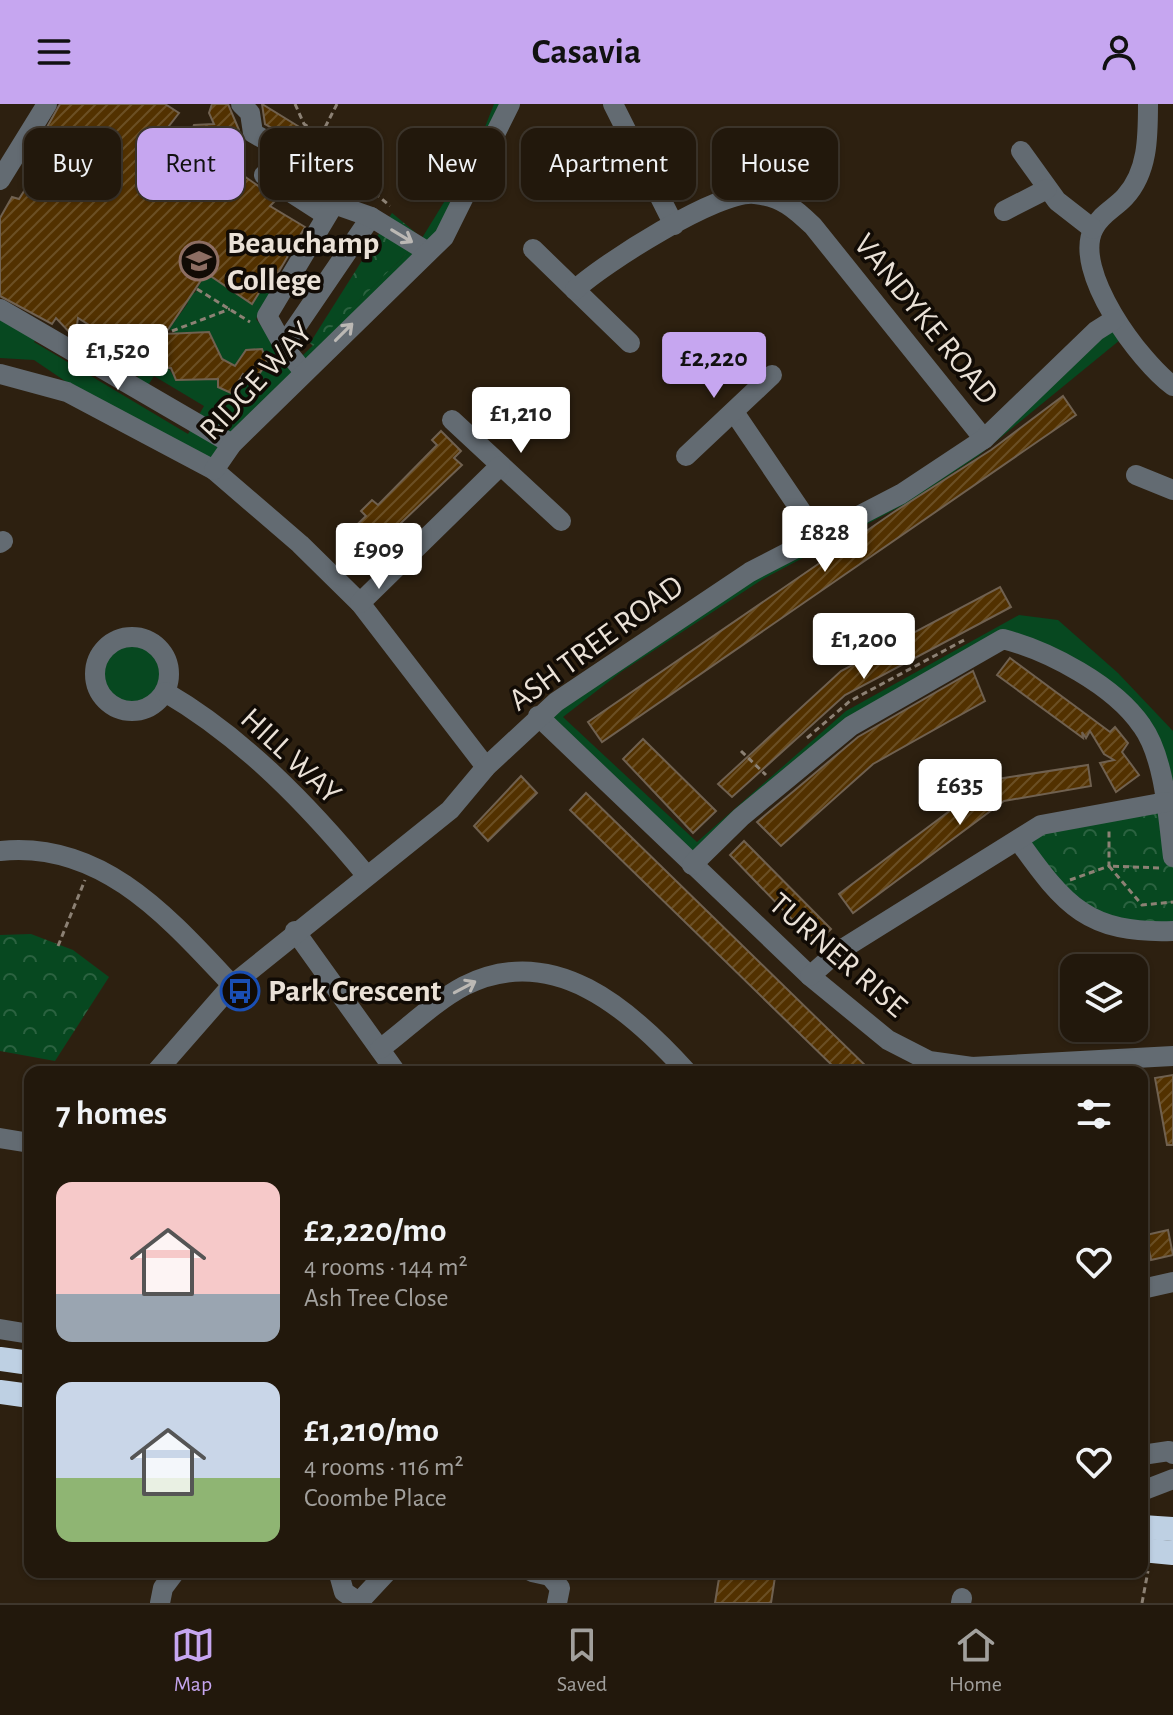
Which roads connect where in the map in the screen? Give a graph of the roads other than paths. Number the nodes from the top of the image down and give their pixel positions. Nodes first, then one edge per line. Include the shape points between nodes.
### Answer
1 (47, 104) edge
2 (241, 104) edge
3 (510, 104) edge
4 (613, 104) edge
5 (1148, 104) edge
6 (1021, 151) dead end
7 (0, 180) edge
8 (1047, 189) junction
9 (313, 200) edge
10 (330, 209) junction
11 (1004, 211) dead end
12 (371, 217) junction
13 (674, 225) junction
14 (1093, 229) junction
15 (533, 249) dead end
16 (428, 252) junction
17 (575, 290) junction
18 (0, 309) edge
19 (1115, 319) junction
20 (630, 343) dead end
21 (283, 346) junction
22 (304, 372) junction
23 (0, 374) edge
24 (772, 375) dead end
25 (131, 386) junction
26 (1173, 386) edge
27 (734, 412) junction
28 (115, 415) junction
29 (452, 420) dead end
30 (984, 439) junction
31 (232, 444) junction
32 (686, 456) dead end
33 (500, 466) junction
34 (214, 470) junction
35 (1136, 475) dead end
36 (1173, 490) edge
37 (561, 521) dead end
38 (818, 536) junction
39 (360, 603) junction
40 (165, 692) dead end
41 (538, 716) junction
42 (486, 767) junction
43 (1166, 802) junction
44 (1018, 840) junction
45 (0, 851) edge
46 (1173, 857) edge
47 (692, 865) junction
48 (367, 876) junction
49 (295, 931) junction
50 (1173, 931) edge
51 (810, 976) junction
52 (232, 985) junction
53 (380, 1049) junction
54 (1173, 1056) edge
55 (161, 1066) edge
56 (392, 1066) edge
57 (681, 1066) edge
58 (965, 1066) edge
59 (1037, 1066) edge
60 (0, 1138) edge
61 (24, 1142) edge
62 (1173, 1282) edge
63 (1148, 1288) edge
64 (0, 1329) edge
65 (24, 1333) edge
66 (0, 1359) edge
67 (24, 1362) edge
68 (0, 1392) edge
69 (24, 1395) edge
70 (1148, 1454) edge
71 (1173, 1454) edge
72 (1173, 1479) edge
73 (1148, 1489) edge
74 (1148, 1527) edge
75 (1173, 1529) edge
76 (170, 1578) edge
77 (340, 1578) edge
78 (377, 1578) edge
79 (552, 1578) edge
80 (160, 1603) edge
81 (359, 1603) edge
82 (557, 1603) edge

1 - 7 street
2 - 10 street via 250,113 253,133 321,173 330,188
3 - 16 street, RIDGE WAY via 444,237
4 - 13 street
5 - 14 street via 1148,136 1136,182
6 - 8 street
8 - 11 street
8 - 14 street
9 - 10 street
10 - 12 street
10 - 21 street via 269,310
12 -> 16 street
12 - 21 street
13 - 17 street, VANDYKE ROAD via 595,270
13 - 30 street, VANDYKE ROAD via 751,193 787,201 813,226
14 - 19 street via 1091,257
15 - 17 street
22 -> 16 street, RIDGE WAY
17 - 20 street
18 - 25 street
19 - 26 street via 1144,359
19 - 30 street, ASH TREE ROAD
21 - 22 street
22 - 31 street, RIDGE WAY
23 - 28 street via 67,392
24 - 27 street
25 - 28 street
25 - 31 street
27 - 32 street
27 - 38 street
28 - 34 street
29 - 33 street
30 - 38 street, ASH TREE ROAD via 901,494
31 - 34 street, RIDGE WAY
33 - 37 street
33 - 39 street
34 - 39 street
35 - 36 street
38 - 41 street, ASH TREE ROAD via 750,572
39 - 42 street
40 - 48 street, HILL WAY via 288,788
41 - 42 street, ASH TREE ROAD
41 - 47 street, TURNER RISE
42 - 48 street, ASH TREE ROAD via 450,810
43 - 44 street via 1041,825
43 - 46 street
43 - 47 street via 1143,726 1100,685 1032,646 1003,639 851,726
44 - 50 street via 1051,887 1101,924 1136,932
44 - 51 street via 836,953
45 - 52 street via 65,855 91,865 167,915
47 - 51 street, TURNER RISE
48 - 49 street, ASH TREE ROAD
49 - 52 street, ASH TREE ROAD
49 - 53 street
51 - 58 street, TURNER RISE via 888,1040 929,1061
52 - 55 street, ASH TREE ROAD
53 - 56 street
53 -> 57 street via 462,987 501,973 543,972 568,977 610,1000
54 - 59 street, TURNER RISE
60 - 61 street
62 - 63 street
64 - 65 street
66 - 67 highway
68 - 69 highway
70 - 71 street
72 - 73 street
74 - 75 highway
76 - 80 street
77 - 81 street via 344,1592
78 - 81 street
79 - 82 street via 560,1588

